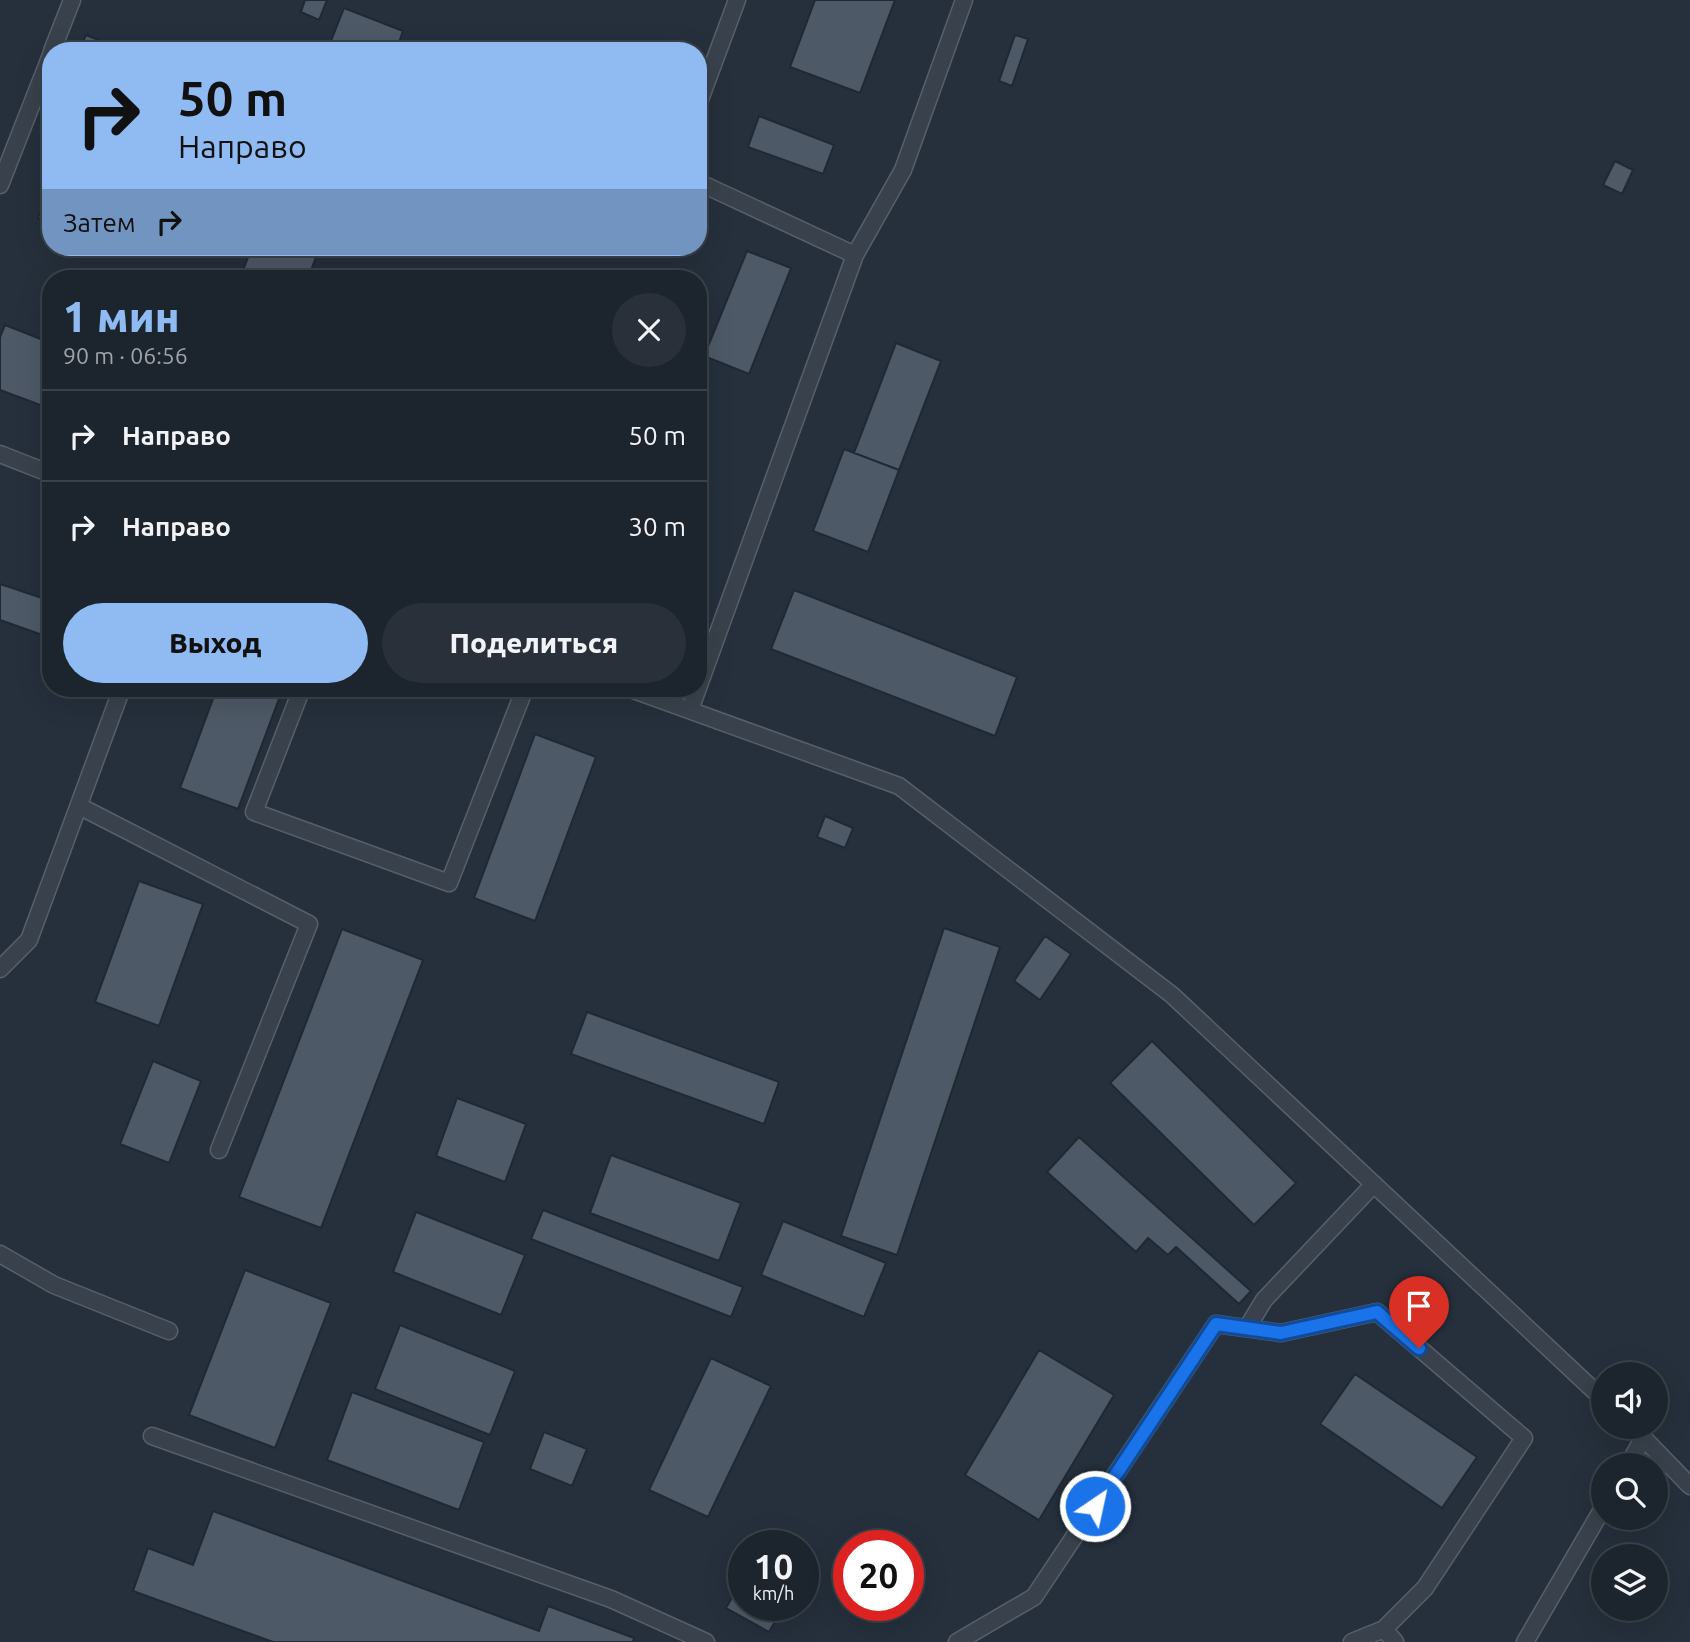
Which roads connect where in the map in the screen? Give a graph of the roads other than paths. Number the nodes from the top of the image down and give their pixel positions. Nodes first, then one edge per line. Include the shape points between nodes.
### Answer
1 (72, 0) edge
2 (737, 0) edge
3 (964, 0) edge
4 (56, 42) edge
5 (42, 78) edge
6 (707, 81) edge
7 (0, 185) edge
8 (707, 186) edge
9 (855, 255) junction
10 (0, 454) edge
11 (42, 470) edge
12 (707, 663) edge
13 (119, 697) edge
14 (299, 697) edge
15 (521, 697) edge
16 (653, 697) edge
17 (695, 697) edge
18 (690, 710) junction
19 (79, 806) junction
20 (0, 969) edge
21 (219, 1150) dead end
22 (1374, 1184) junction
23 (0, 1254) edge
24 (1247, 1328) junction
25 (169, 1331) dead end
26 (1591, 1388) edge
27 (152, 1436) dead end
28 (1645, 1439) edge
29 (1690, 1486) edge
30 (1591, 1529) edge
31 (1384, 1629) junction
32 (706, 1642) edge
33 (957, 1642) edge
34 (1352, 1642) edge
35 (1395, 1642) edge
36 (1525, 1642) edge

1 - 4 lane
2 - 6 lane
3 - 9 lane via 903,170
5 - 7 lane
8 - 9 lane
9 - 12 lane
10 - 11 lane
13 - 19 lane
14 - 15 lane via 254,813 449,883
16 - 18 lane
17 - 18 lane
18 - 22 lane via 899,786 1172,995
19 - 20 lane via 29,940
19 - 21 lane via 309,924
22 - 24 lane via 1264,1300
22 - 26 lane
23 - 25 lane via 54,1285
24 - 31 lane via 1281,1333 1377,1312 1524,1438 1425,1588
24 - 33 lane via 1216,1324 1034,1597
27 - 32 lane via 611,1599
28 - 29 lane
30 - 36 lane
31 - 34 lane
31 - 35 lane

